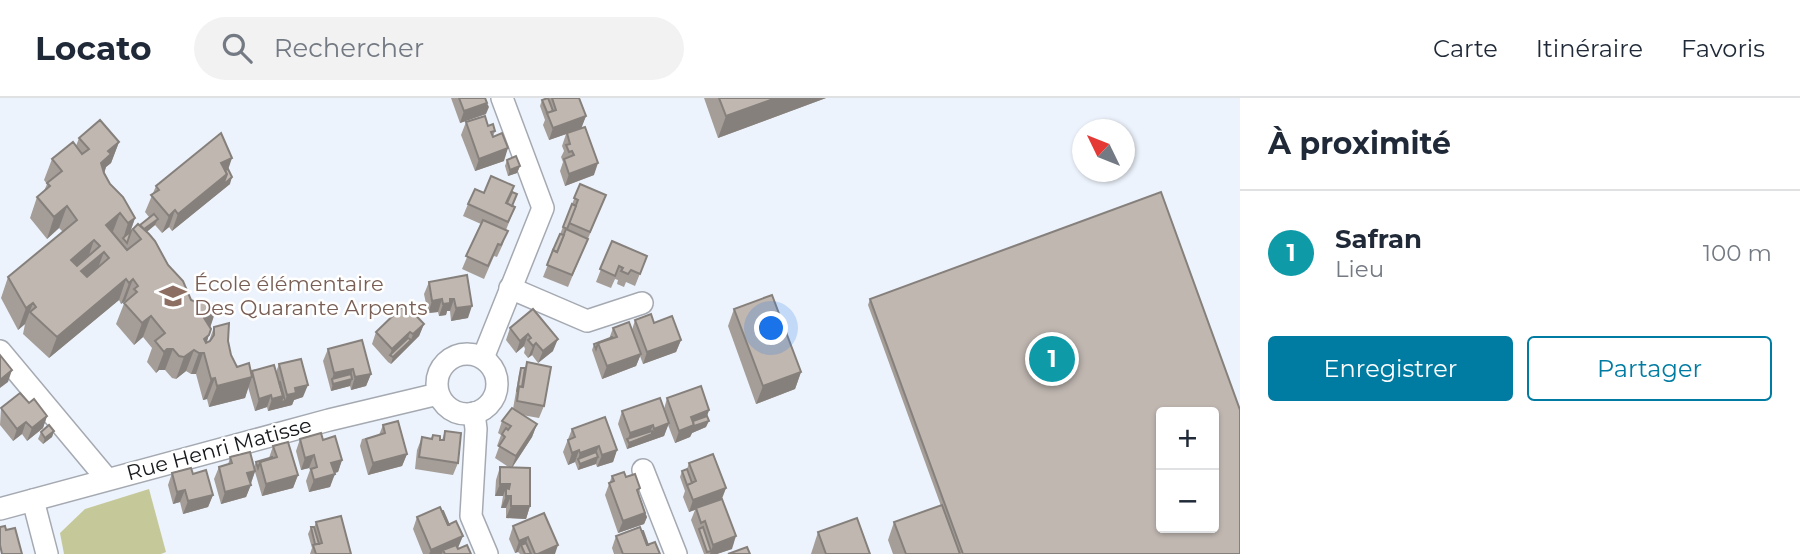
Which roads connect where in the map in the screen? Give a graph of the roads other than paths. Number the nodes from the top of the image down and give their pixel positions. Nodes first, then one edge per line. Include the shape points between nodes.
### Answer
1 (502, 98) edge
2 (510, 288) junction
3 (642, 303) dead end
4 (0, 351) edge
5 (483, 358) junction
6 (438, 394) junction
7 (474, 413) junction
8 (643, 470) dead end
9 (107, 479) junction
10 (33, 500) junction
11 (0, 509) edge
12 (47, 554) edge
13 (487, 554) edge
14 (676, 554) edge

1 - 2 street via 543,208
2 - 3 street via 587,321
2 - 5 street
4 - 9 street
5 - 6 street via 463,354 445,363 439,372
5 - 7 street via 496,377 497,389 493,400
6 - 7 street via 452,410
6 - 9 street, Rue Henri Matisse
7 - 13 street via 471,516
8 - 14 street
9 - 10 street, Rue Henri Matisse
10 - 11 street, Rue Henri Matisse
10 - 12 street

